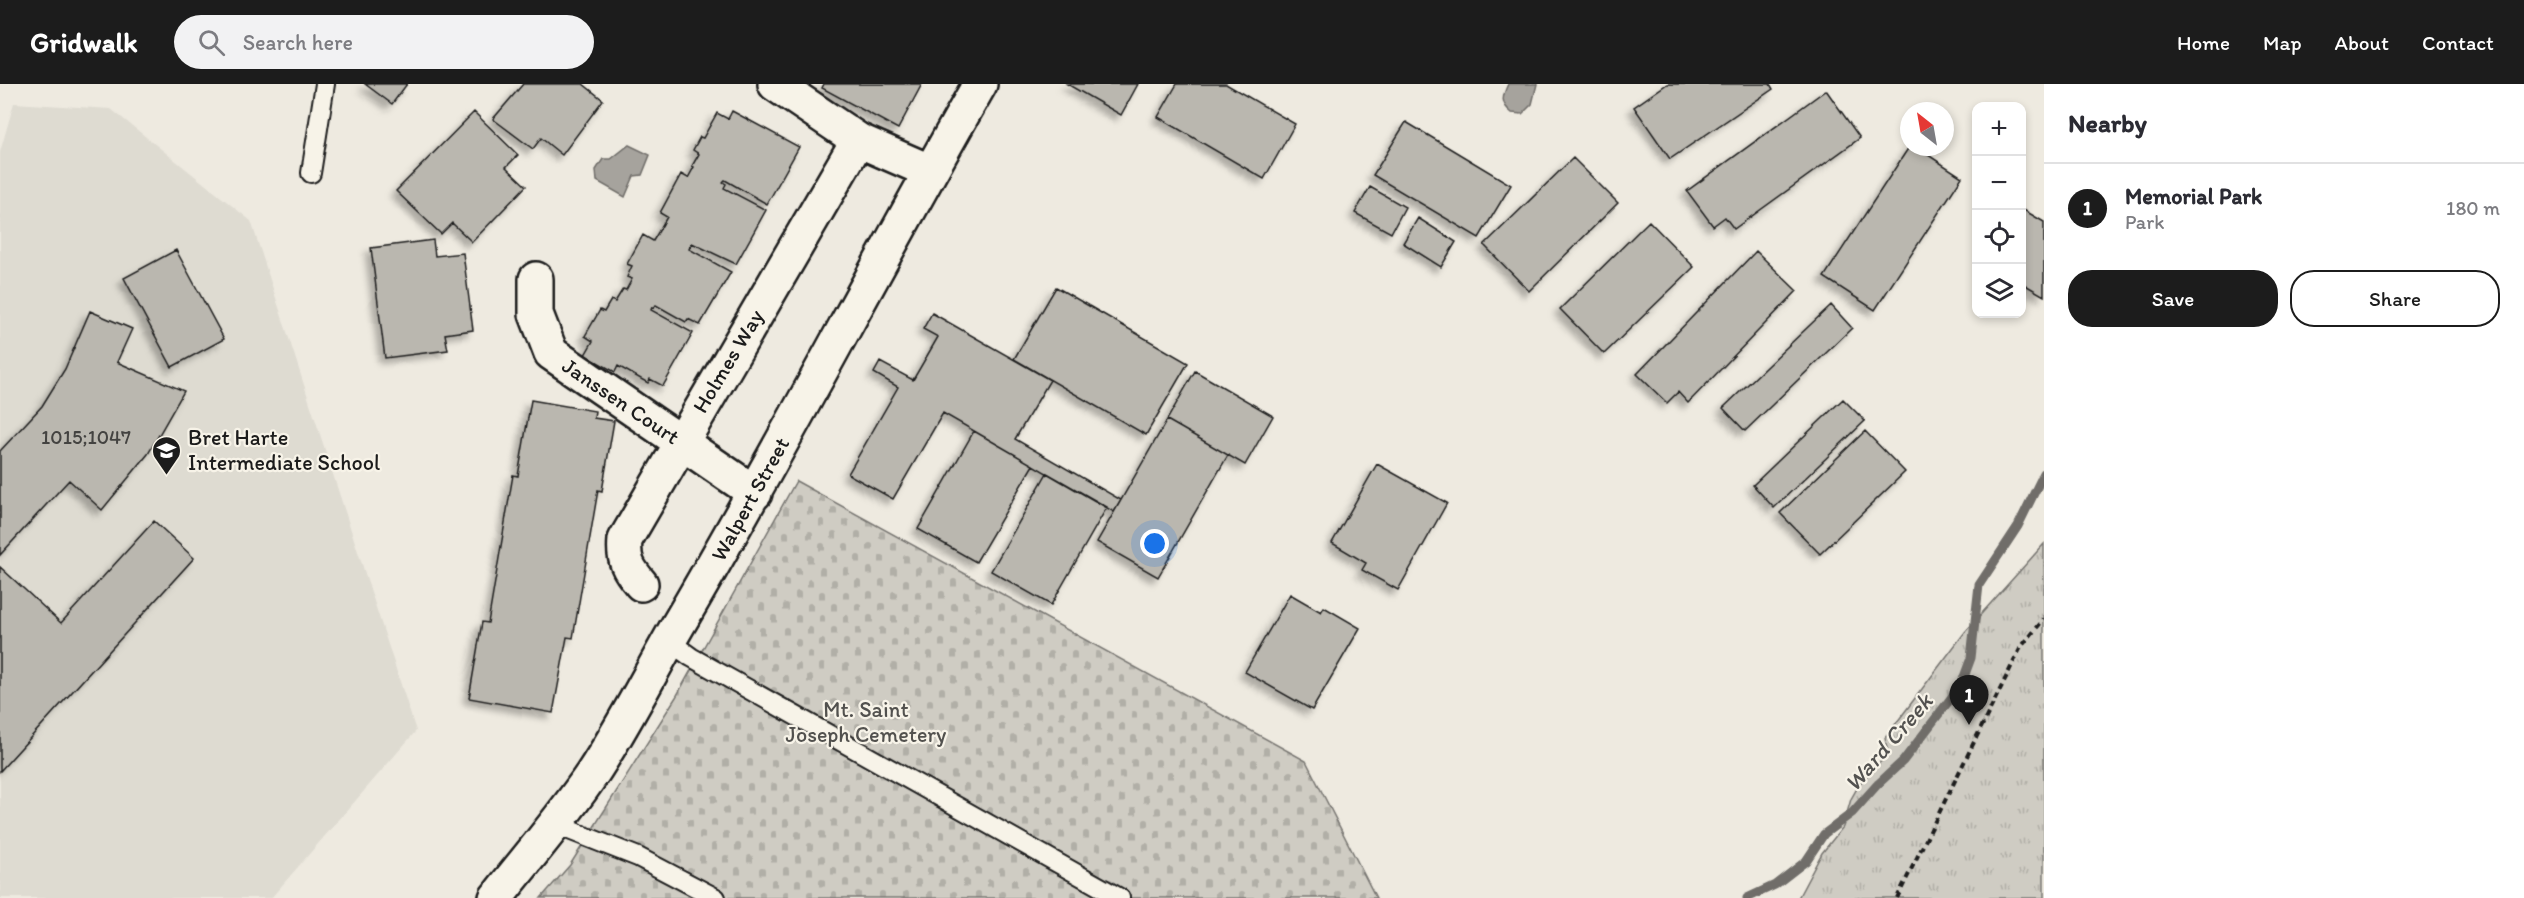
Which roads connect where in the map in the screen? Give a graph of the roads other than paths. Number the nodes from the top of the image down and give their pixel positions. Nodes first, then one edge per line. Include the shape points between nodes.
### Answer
1 (325, 84) edge
2 (775, 84) edge
3 (980, 84) edge
4 (858, 140) junction
5 (929, 171) junction
6 (311, 173) dead end
7 (536, 279) dead end
8 (681, 441) junction
9 (755, 493) junction
10 (641, 584) dead end
11 (669, 641) junction
12 (554, 824) junction
13 (496, 898) edge
14 (716, 898) edge
15 (1120, 898) edge

1 - 6 lane
2 - 4 street
3 - 5 street, Walpert Street
4 - 5 street
4 - 8 street, Holmes Way
5 - 9 street, Walpert Street
7 - 8 street, Janssen Court via 536,314 551,353
8 - 9 street, Janssen Court
8 - 10 street, Holmes Way via 625,540 623,555 627,568
9 - 11 street, Walpert Street
11 - 12 street, Walpert Street via 591,777
11 - 15 lane via 691,657
12 - 13 street, Walpert Street
12 - 14 lane via 638,857

